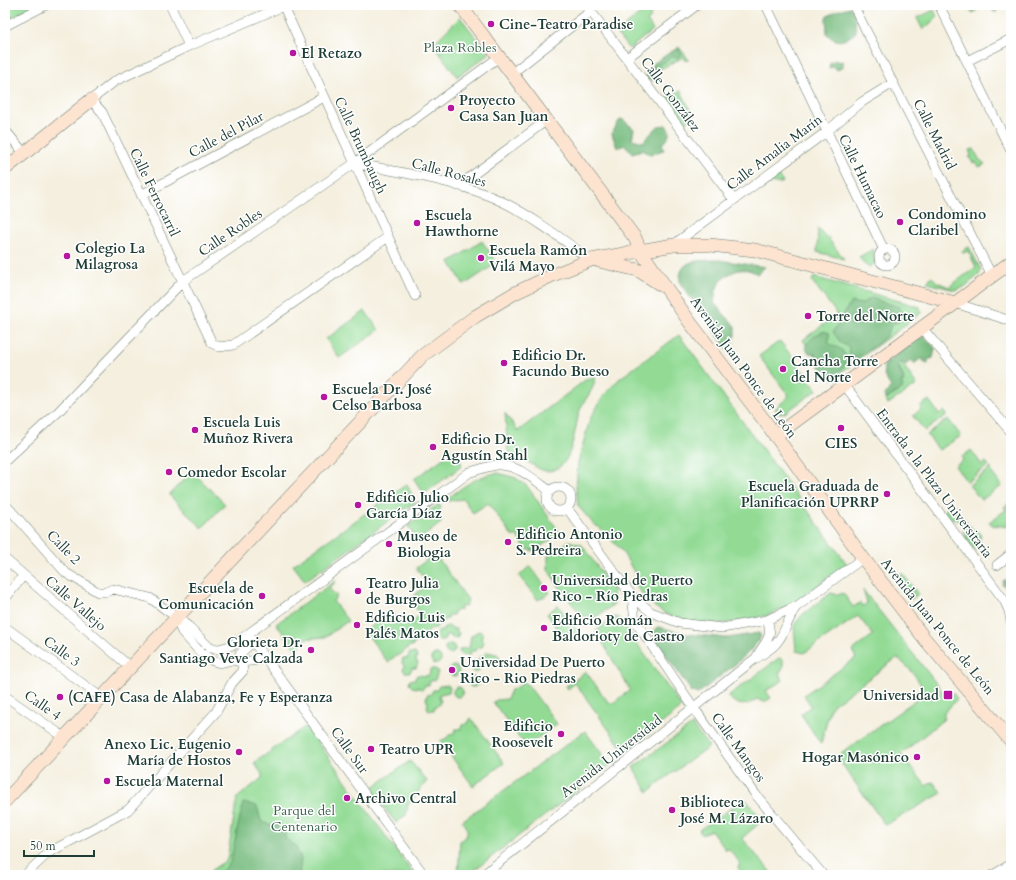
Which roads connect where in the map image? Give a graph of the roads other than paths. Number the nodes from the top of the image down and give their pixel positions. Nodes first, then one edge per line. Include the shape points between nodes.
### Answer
1 (46, 5) edge
2 (170, 5) edge
3 (284, 5) edge
4 (460, 5) edge
5 (697, 5) edge
6 (766, 5) edge
7 (854, 5) edge
8 (939, 5) edge
9 (588, 8) edge
10 (686, 8) edge
11 (5, 26) edge
12 (1011, 39) edge
13 (189, 46) junction
14 (499, 57) junction
15 (627, 58) junction
16 (967, 61) junction
17 (512, 74) junction
18 (893, 83) junction
19 (324, 97) junction
20 (91, 100) junction
21 (547, 120) junction
22 (5, 130) edge
23 (826, 132) junction
24 (1011, 151) edge
25 (24, 153) junction
26 (355, 163) junction
27 (5, 168) edge
28 (458, 186) junction
29 (141, 195) junction
30 (734, 200) junction
31 (388, 237) junction
32 (673, 245) junction
33 (640, 250) junction
34 (884, 250) dead end
35 (591, 260) junction
36 (1011, 262) edge
37 (992, 276) junction
38 (183, 281) junction
39 (667, 288) junction
40 (415, 296) dead end
41 (955, 303) junction
42 (1011, 321) edge
43 (921, 327) junction
44 (844, 384) junction
45 (1011, 432) edge
46 (775, 436) junction
47 (5, 461) edge
48 (550, 491) junction
49 (5, 504) edge
50 (567, 508) junction
51 (1011, 554) edge
52 (863, 558) junction
53 (5, 559) edge
54 (997, 565) dead end
55 (23, 576) junction
56 (632, 596) junction
57 (5, 599) edge
58 (796, 607) junction
59 (176, 618) junction
60 (767, 620) junction
61 (1011, 621) edge
62 (5, 627) edge
63 (250, 638) junction
64 (266, 659) junction
65 (755, 659) junction
66 (242, 662) junction
67 (130, 667) junction
68 (5, 696) edge
69 (102, 698) junction
70 (694, 708) junction
71 (64, 737) junction
72 (1011, 741) edge
73 (7, 793) edge
74 (1011, 864) edge
75 (25, 875) edge
76 (424, 875) edge
77 (483, 875) edge
78 (823, 875) edge
79 (993, 875) edge

1 - 11 street
2 - 13 street
3 - 13 street
3 - 19 street, Calle Brumbaugh
4 - 14 street, Avenida Juan Ponce de León
5 - 10 street
6 - 23 street, Calle Humacao
7 - 18 street, Calle Madrid
8 - 16 street
9 - 15 street, Calle González
9 - 17 street
10 - 15 street
12 - 16 street
13 - 20 street via 116,81
14 - 17 street, Avenida Juan Ponce de León
14 - 26 street, Calle Robles
15 - 30 street, Calle González
16 - 24 street
17 - 21 street, Avenida Juan Ponce de León
18 - 23 street, Calle Amalia Marín via 862,102
18 - 37 street, Calle Madrid
19 - 26 street, Calle Brumbaugh
19 - 29 street, Calle del Pilar
20 - 25 street
20 - 29 street, Calle Ferrocarril via 102,112
21 - 28 street
21 - 33 street, Avenida Juan Ponce de León via 634,238
22 - 25 street
23 - 30 street, Calle Amalia Marín
23 - 34 street, Calle Humacao
25 - 27 street
26 - 28 street, Calle Rosales
26 - 31 street, Calle Brumbaugh
26 - 38 street, Calle Robles
28 - 35 street, Calle Rosales via 517,210
29 - 38 street, Calle Ferrocarril
30 - 32 street, Calle Amalia Marín
31 - 38 street, Calle Ferrocarril via 233,345 220,347 212,343
31 - 40 street, Calle Brumbaugh
32 - 33 street
32 - 41 street via 710,245 755,250
33 - 35 street
33 - 39 street, Avenida Juan Ponce de León
35 - 39 street via 638,270
35 - 59 street via 514,293 476,316 422,356
36 - 37 street
37 - 41 street
38 - 47 street, Calle Robles via 58,412
39 - 46 street, Avenida Juan Ponce de León
41 - 42 street
41 - 43 street
43 - 44 street
43 - 45 street
44 - 46 street
44 - 61 street, Entrada a la Plaza Universitaria via 1004,600 1010,611
46 - 52 street, Avenida Juan Ponce de León
48 - 50 street via 547,500 551,508 560,511
48 - 50 street via 558,487 567,490 571,503
48 - 63 street via 532,477 513,468 499,465 470,472
49 - 59 street, Calle 2 via 66,572 98,592 113,589 150,598
50 - 56 street
51 - 54 street
52 - 58 street, Avenida Universidad
52 - 72 street, Avenida Juan Ponce de León via 924,638
53 - 55 street, Calle Vallejo
55 - 57 street
55 - 67 street, Calle Vallejo
56 - 60 street via 651,612 680,623 722,628
56 - 70 street, Calle Mangos via 635,621
58 - 60 street
58 - 65 street, Avenida Universidad via 788,616 777,643
59 - 63 street, Calle 2 via 210,648 220,650
59 - 66 street via 182,632 200,653 220,663 232,660
59 - 67 street
60 - 65 street, Avenida Universidad via 770,628 769,638
62 - 69 street, Calle 3
63 - 64 street, Calle Sur
63 - 66 street via 240,654
64 - 66 street
64 - 76 street, Calle Sur
65 - 70 street, Avenida Universidad
66 - 75 street via 243,671 232,683 216,712 128,810 48,853
67 - 69 street
68 - 71 street, Calle 4
69 - 71 street
70 - 77 street, Avenida Universidad
70 - 78 street, Calle Mangos via 756,795
71 - 73 street
74 - 79 street

